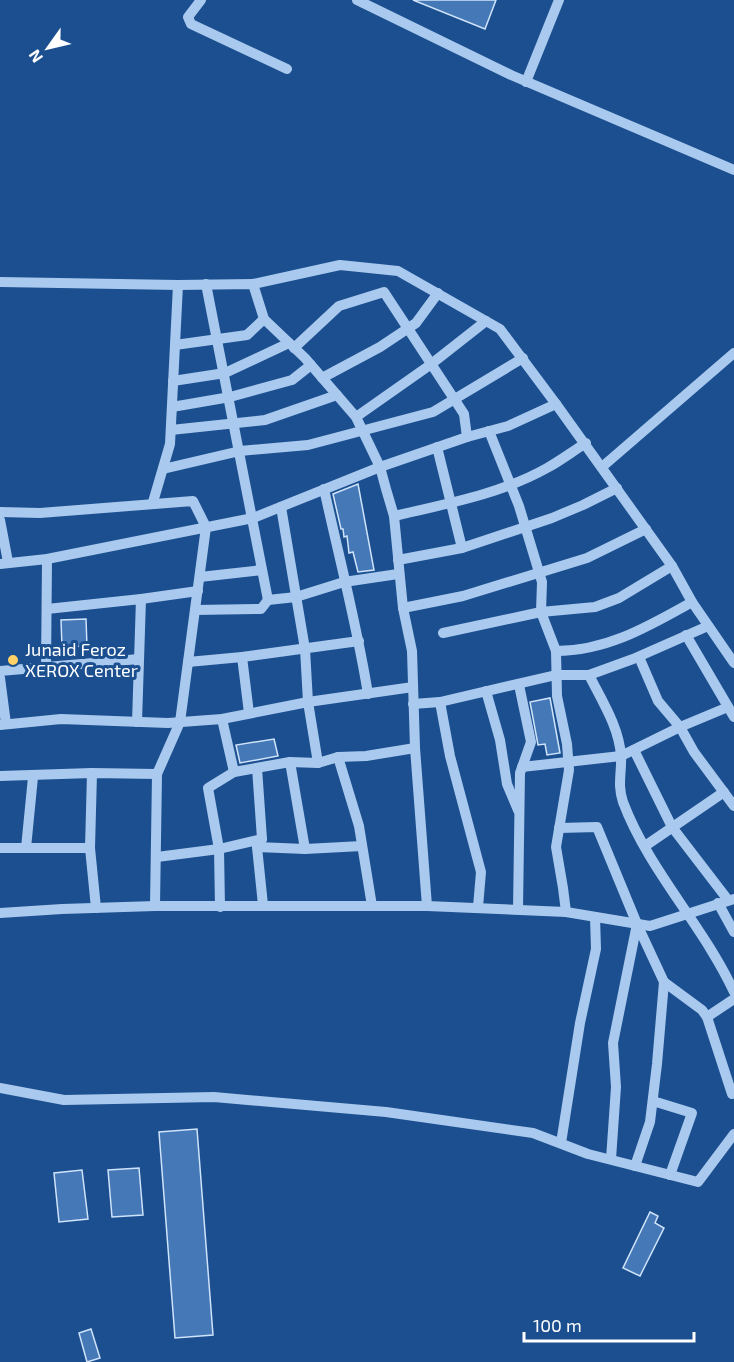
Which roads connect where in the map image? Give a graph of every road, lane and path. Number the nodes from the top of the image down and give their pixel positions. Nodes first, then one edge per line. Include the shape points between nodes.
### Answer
1 (201, 0) edge
2 (357, 0) edge
3 (559, 0) edge
4 (287, 69) dead end
5 (526, 82) junction
6 (734, 170) edge
7 (0, 282) edge
8 (206, 284) junction
9 (254, 284) junction
10 (177, 285) junction
11 (438, 293) junction
12 (264, 319) junction
13 (486, 321) junction
14 (407, 328) junction
15 (218, 339) junction
16 (175, 345) junction
17 (291, 346) junction
18 (734, 353) edge
19 (523, 358) junction
20 (311, 365) junction
21 (430, 365) junction
22 (225, 373) junction
23 (322, 378) junction
24 (173, 381) junction
25 (337, 395) junction
26 (230, 397) junction
27 (454, 400) junction
28 (556, 404) junction
29 (172, 407) junction
30 (356, 417) junction
31 (234, 424) junction
32 (171, 430) junction
33 (361, 430) junction
34 (489, 431) junction
35 (467, 437) junction
36 (586, 443) junction
37 (437, 447) junction
38 (240, 451) junction
39 (380, 467) junction
40 (602, 467) junction
41 (163, 470) junction
42 (511, 484) junction
43 (617, 488) junction
44 (324, 489) junction
45 (153, 502) junction
46 (452, 502) junction
47 (281, 507) junction
48 (0, 513) edge
49 (394, 516) junction
50 (253, 518) junction
51 (0, 520) edge
52 (524, 525) junction
53 (206, 527) junction
54 (646, 529) junction
55 (462, 548) junction
56 (47, 559) junction
57 (398, 560) junction
58 (4, 563) edge
59 (672, 566) junction
60 (262, 570) junction
61 (539, 572) junction
62 (398, 574) junction
63 (200, 577) junction
64 (344, 582) junction
65 (198, 591) junction
66 (296, 597) junction
67 (141, 599) junction
68 (268, 600) junction
69 (692, 602) junction
70 (403, 608) junction
71 (47, 609) junction
72 (195, 610) junction
73 (541, 612) junction
74 (708, 626) junction
75 (443, 633) dead end
76 (686, 635) junction
77 (359, 641) junction
78 (305, 649) junction
79 (556, 651) junction
80 (242, 657) junction
81 (639, 657) junction
82 (139, 659) junction
83 (189, 662) junction
84 (734, 663) edge
85 (46, 667) junction
86 (0, 671) edge
87 (556, 675) junction
88 (589, 675) junction
89 (0, 678) edge
90 (519, 685) junction
91 (413, 687) junction
92 (486, 692) junction
93 (368, 693) junction
94 (308, 702) junction
95 (440, 702) junction
96 (413, 704) junction
97 (731, 712) edge
98 (249, 714) junction
99 (222, 719) junction
100 (137, 722) junction
101 (180, 722) junction
102 (3, 725) edge
103 (680, 727) junction
104 (414, 748) junction
105 (634, 750) junction
106 (621, 756) junction
107 (338, 757) junction
108 (290, 762) junction
109 (318, 763) junction
110 (568, 763) junction
111 (522, 767) junction
112 (257, 768) junction
113 (234, 772) junction
114 (92, 774) junction
115 (157, 774) junction
116 (0, 776) edge
117 (33, 777) junction
118 (724, 792) junction
119 (734, 806) edge
120 (520, 815) junction
121 (672, 827) junction
122 (559, 828) junction
123 (260, 843) junction
124 (362, 846) junction
125 (645, 846) junction
126 (0, 848) edge
127 (26, 848) junction
128 (90, 848) junction
129 (219, 849) junction
130 (305, 849) junction
131 (157, 856) junction
132 (727, 901) edge
133 (155, 906) junction
134 (263, 906) junction
135 (372, 906) junction
136 (427, 906) junction
137 (220, 907) junction
138 (478, 907) junction
139 (96, 908) junction
140 (518, 909) junction
141 (566, 912) junction
142 (0, 913) edge
143 (689, 914) junction
144 (595, 917) junction
145 (637, 924) junction
146 (734, 932) edge
147 (664, 982) junction
148 (734, 992) edge
149 (734, 999) edge
150 (707, 1017) junction
151 (0, 1088) edge
152 (732, 1094) dead end
153 (653, 1101) junction
154 (734, 1134) edge
155 (561, 1143) junction
156 (611, 1159) junction
157 (635, 1166) junction
158 (670, 1175) junction

1 - 4 street via 188,17 191,24
2 - 5 street
3 - 5 street
5 - 6 street
7 - 10 street
8 - 9 street
8 - 10 street
8 - 15 street
9 - 11 street via 340,265 398,271
9 - 12 street
10 - 16 street
11 - 13 street
11 - 14 street via 416,323
12 - 15 street via 247,335
12 - 17 street
13 - 19 street via 500,329
13 - 21 street
14 - 17 street via 384,292 339,306
14 - 21 street
14 - 23 street
15 - 16 street
15 - 22 street
16 - 24 street
17 - 20 street
17 - 22 street
18 - 40 street
19 - 27 street
19 - 28 street
20 - 23 street
20 - 26 street via 292,380
21 - 27 street
21 - 30 street
22 - 24 street
22 - 26 street
23 - 25 street
24 - 29 street
25 - 30 street
25 - 31 street via 265,420
26 - 29 street
26 - 31 street
27 - 33 street via 433,412
27 - 35 street via 464,414
28 - 34 street
28 - 36 street
29 - 32 street
30 - 33 street
31 - 32 street
31 - 38 street
32 - 41 street
33 - 38 street via 308,445
33 - 39 street
34 - 35 street
34 - 42 street
35 - 37 street
36 - 40 street
36 - 42 street via 546,469
37 - 39 street
37 - 46 street
38 - 41 street
38 - 50 street
39 - 44 street
39 - 49 street
40 - 43 street
41 - 45 street
42 - 46 street
42 - 52 street
43 - 52 street via 552,518
43 - 54 street
44 - 47 street
44 - 64 street
45 - 48 street
45 - 53 street via 193,501
46 - 49 street
46 - 55 street
47 - 50 street
47 - 66 street
49 - 57 street
50 - 53 street
50 - 60 street
51 - 58 street
52 - 55 street
52 - 61 street
53 - 56 street
53 - 63 street
54 - 59 street
54 - 61 street via 587,558
55 - 57 street
56 - 58 street
56 - 71 street
57 - 62 street
59 - 69 street
59 - 73 street via 619,598 595,607
60 - 63 street
60 - 68 street
61 - 70 street via 464,596
61 - 73 street
62 - 64 street
62 - 70 street
63 - 65 street
64 - 66 street
64 - 77 street
65 - 67 street
65 - 72 street
66 - 68 street
66 - 78 street
67 - 71 street
67 - 82 street
68 - 72 street via 261,609
69 - 74 street
69 - 79 street via 610,643
70 - 91 street via 412,651
71 - 85 street
72 - 83 street
73 - 75 street
73 - 79 street
74 - 76 street
74 - 84 street
76 - 81 street
76 - 97 street
77 - 78 street
77 - 93 street
78 - 80 street
78 - 94 street
79 - 87 street
80 - 83 street
80 - 98 street
81 - 88 street
81 - 103 street via 658,701
82 - 85 street
82 - 100 street
83 - 101 street
85 - 86 street
87 - 88 street
87 - 90 street
87 - 110 street
88 - 106 street via 610,716
89 - 102 street
90 - 92 street
90 - 111 street via 531,742
91 - 93 street
91 - 96 street
92 - 95 street
92 - 120 street via 507,784
93 - 94 street
94 - 98 street
94 - 109 street
95 - 96 street
95 - 138 street via 481,872
96 - 104 street
97 - 103 street
98 - 99 street
99 - 101 street
99 - 113 street
100 - 101 street
100 - 102 street via 61,719
101 - 115 street
103 - 105 street
103 - 118 street
104 - 107 street
104 - 136 street
105 - 106 street
105 - 121 street
106 - 110 street
106 - 125 street via 622,800
107 - 109 street
107 - 124 street
108 - 109 street
108 - 112 street
108 - 130 street
110 - 111 street
110 - 122 street
111 - 120 street
112 - 113 street
112 - 123 street
113 - 129 street via 208,788
114 - 115 street
114 - 117 street
114 - 128 street
115 - 131 street
116 - 117 street
117 - 127 street
118 - 119 street
118 - 121 street
120 - 140 street
121 - 125 street
121 - 132 street
122 - 141 street via 556,847
122 - 145 street via 597,827
123 - 129 street
123 - 130 street
123 - 134 street
124 - 130 street
124 - 135 street
125 - 143 street
126 - 127 street
127 - 128 street
128 - 139 street
129 - 131 street
129 - 137 street
131 - 133 street
132 - 143 street
132 - 146 street
133 - 137 street
133 - 139 street
134 - 135 street
134 - 137 street
135 - 136 street
136 - 138 street
138 - 140 street
139 - 142 street
140 - 141 street
141 - 144 street
143 - 145 street via 650,926
143 - 148 street
144 - 145 street
144 - 155 street via 596,949
145 - 147 street
145 - 156 street via 613,1043 616,1087
147 - 150 street
147 - 153 street
149 - 150 street
150 - 152 street
151 - 155 street via 64,1100 214,1097 386,1112 534,1133
153 - 157 street
153 - 158 street via 692,1113
154 - 158 street via 698,1182
155 - 156 street
156 - 157 street
157 - 158 street

